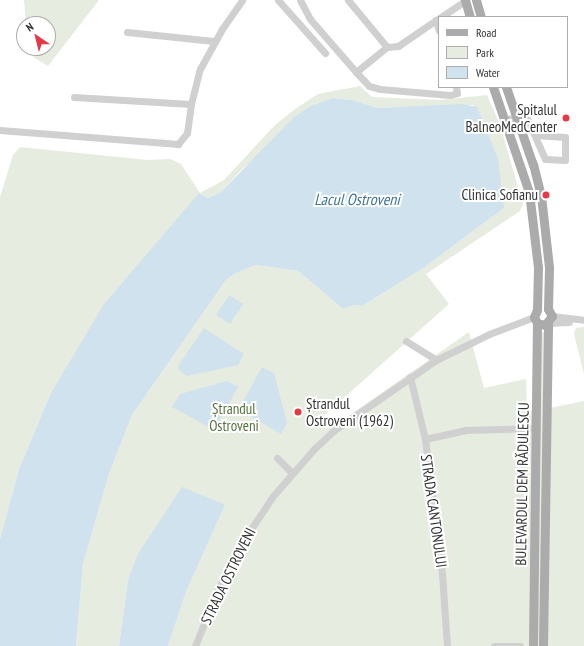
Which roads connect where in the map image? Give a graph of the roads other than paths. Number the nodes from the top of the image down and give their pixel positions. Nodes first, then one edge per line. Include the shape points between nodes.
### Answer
1 (242, 0) edge
2 (278, 0) edge
3 (300, 0) edge
4 (348, 0) edge
5 (476, 0) edge
6 (465, 1) edge
7 (441, 16) edge
8 (470, 16) edge
9 (481, 16) edge
10 (438, 18) edge
11 (127, 32) dead end
12 (214, 41) junction
13 (387, 47) junction
14 (325, 53) dead end
15 (356, 72) junction
16 (456, 88) edge
17 (493, 88) edge
18 (506, 88) edge
19 (74, 97) dead end
20 (191, 104) junction
21 (516, 116) junction
22 (505, 120) junction
23 (0, 130) edge
24 (535, 135) junction
25 (536, 318) junction
26 (549, 318) junction
27 (582, 321) edge
28 (406, 341) dead end
29 (436, 360) junction
30 (410, 377) junction
31 (537, 428) junction
32 (424, 439) junction
33 (278, 458) dead end
34 (292, 473) junction
35 (447, 645) edge
36 (195, 646) edge
37 (494, 646) edge
38 (520, 646) edge
39 (533, 646) edge
40 (543, 646) edge

1 - 12 street
2 - 14 street
3 - 15 street via 310,19
4 - 13 street
5 - 9 main road
6 - 7 street
6 - 8 main road
10 - 13 street via 395,48
11 - 12 street
12 - 20 street via 200,69
13 - 15 street
15 - 16 street via 369,86 380,89 450,95 457,93
17 - 22 main road, BULEVARDUL DEM RĂDULESCU
18 - 21 main road, BULEVARDUL DEM RĂDULESCU
19 - 20 street
20 - 23 street via 186,138 175,145
21 - 22 street
21 - 24 street via 523,113 528,117
21 - 26 main road, BULEVARDUL DEM RĂDULESCU via 541,196 549,267
22 - 25 main road, BULEVARDUL DEM RĂDULESCU via 524,174 532,212 538,267
24 - 24 street via 565,137 565,160 545,159
25 - 26 main road
25 - 26 main road
25 - 29 street, STRADA OSTROVENI via 489,334
25 - 31 main road, BULEVARDUL DEM RĂDULESCU
26 - 27 street
26 - 40 main road, BULEVARDUL DEM RĂDULESCU
28 - 29 street
29 - 30 street, STRADA OSTROVENI
30 - 32 street, STRADA CANTONULUI
30 - 34 street, STRADA OSTROVENI via 333,431
31 - 32 street via 466,430
31 - 39 main road, BULEVARDUL DEM RĂDULESCU
32 - 35 street, STRADA CANTONULUI via 442,574
33 - 34 street
34 - 36 street, STRADA OSTROVENI via 257,518 234,557
37 - 38 street

